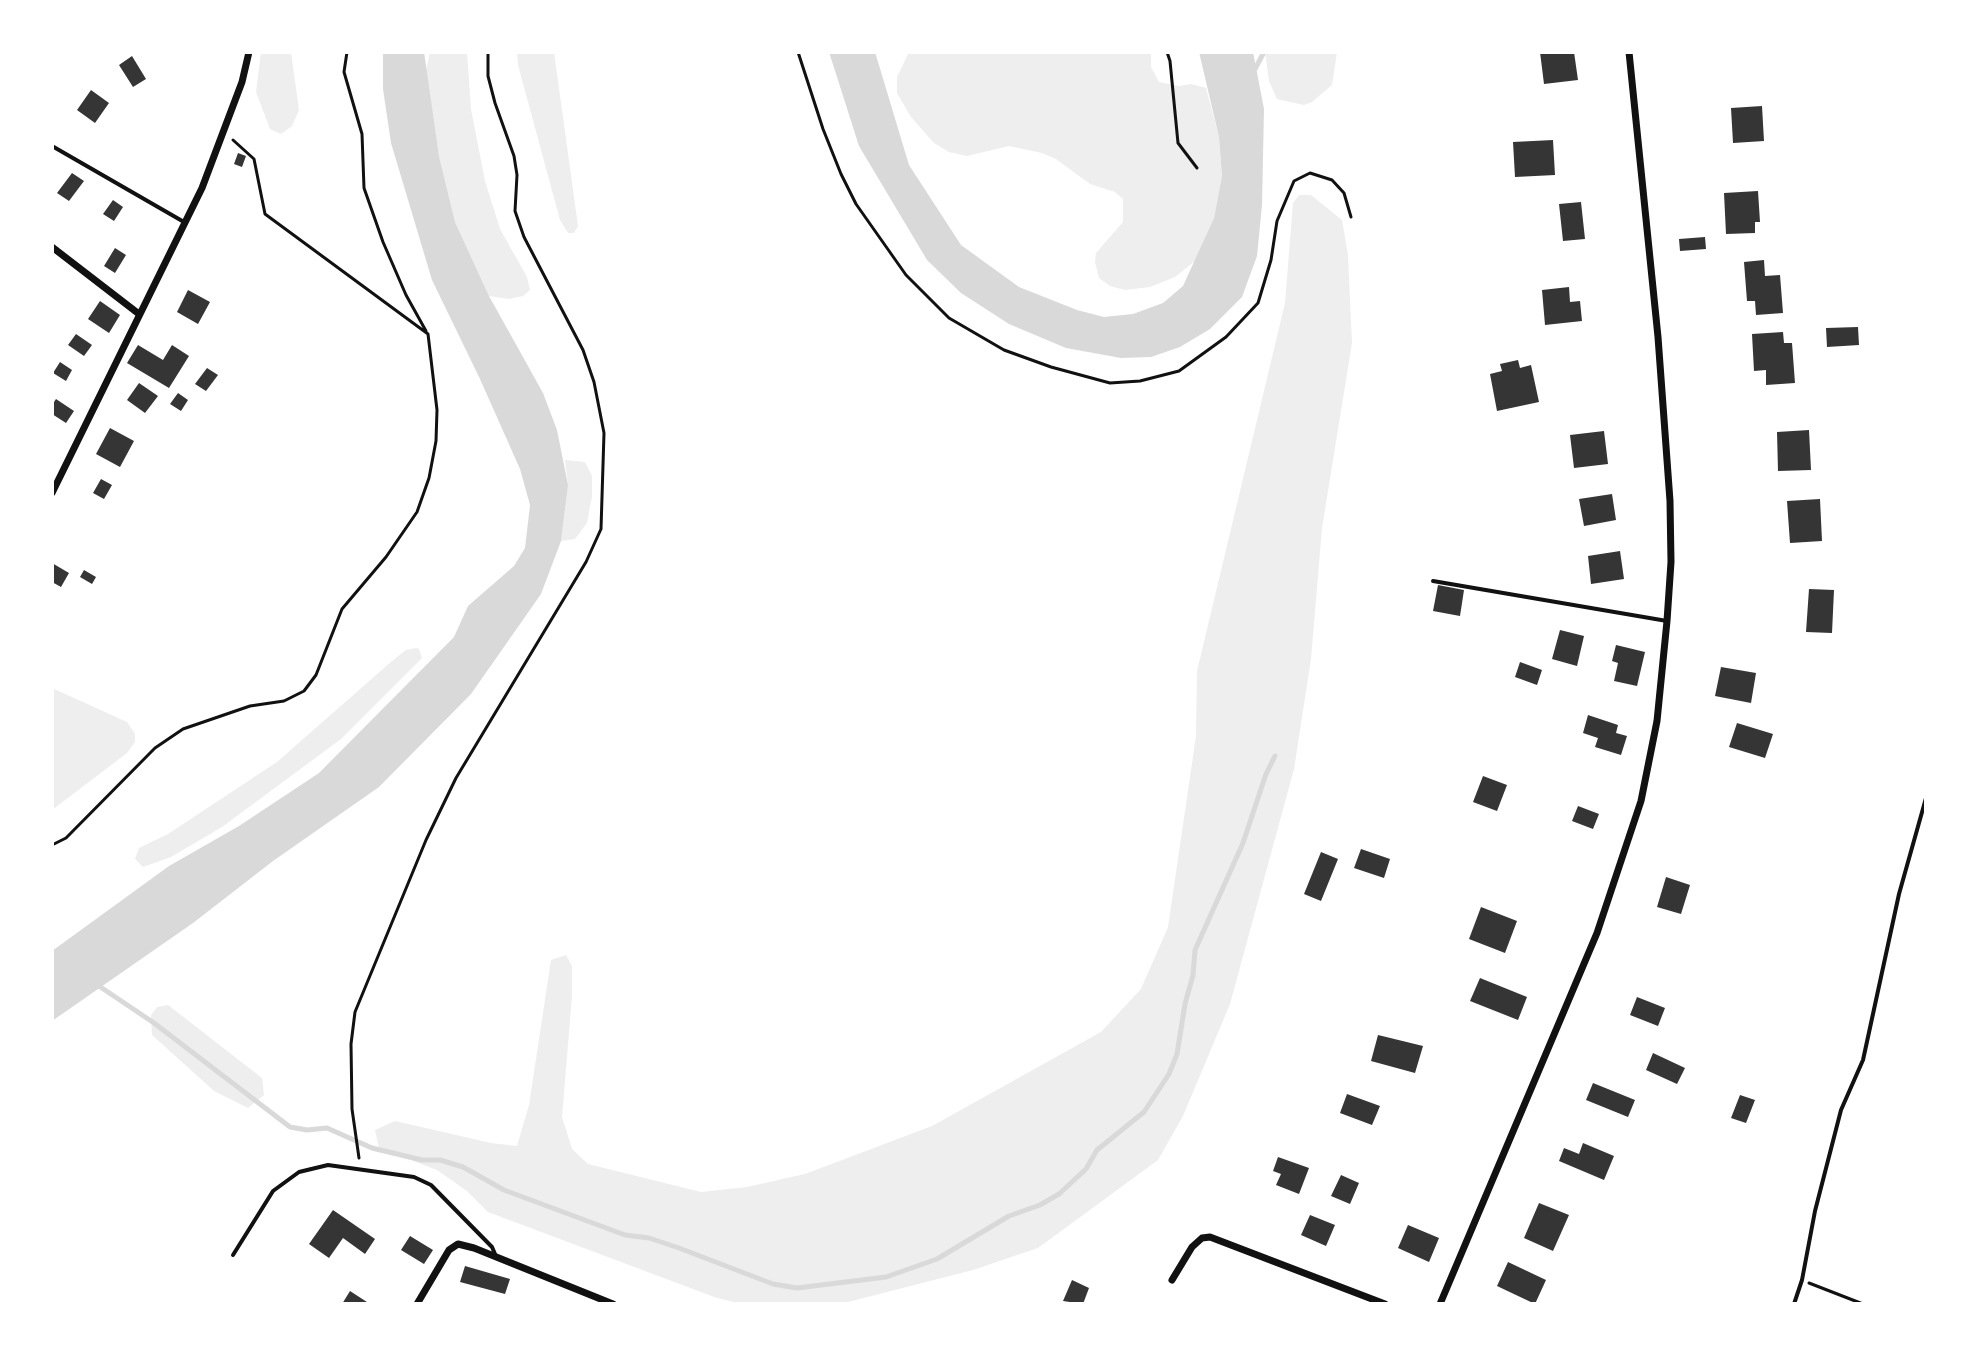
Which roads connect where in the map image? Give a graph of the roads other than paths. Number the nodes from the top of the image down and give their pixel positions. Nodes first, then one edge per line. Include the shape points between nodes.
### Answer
1 (249, 52) edge
2 (1629, 52) edge
3 (52, 146) edge
4 (184, 222) junction
5 (52, 247) edge
6 (139, 314) junction
7 (52, 493) edge
8 (1433, 581) dead end
9 (1667, 621) junction
10 (1926, 798) edge
11 (233, 1255) dead end
12 (495, 1257) junction
13 (1172, 1280) dead end
14 (417, 1304) edge
15 (613, 1304) edge
16 (1385, 1304) edge
17 (1440, 1304) edge
18 (1794, 1304) edge

1 - 4 street via 224,132
2 - 9 street via 1670,501
3 - 4 lane
4 - 6 street
5 - 6 street
6 - 7 street
8 - 9 lane
9 - 17 street via 1657,721 1631,835 1597,933
10 - 18 lane via 1863,1060 1841,1110
11 - 12 lane via 273,1191 299,1172 328,1165 414,1177 431,1185 492,1247
12 - 14 street via 458,1244 449,1250
12 - 15 street
13 - 16 street via 1192,1247 1210,1237

